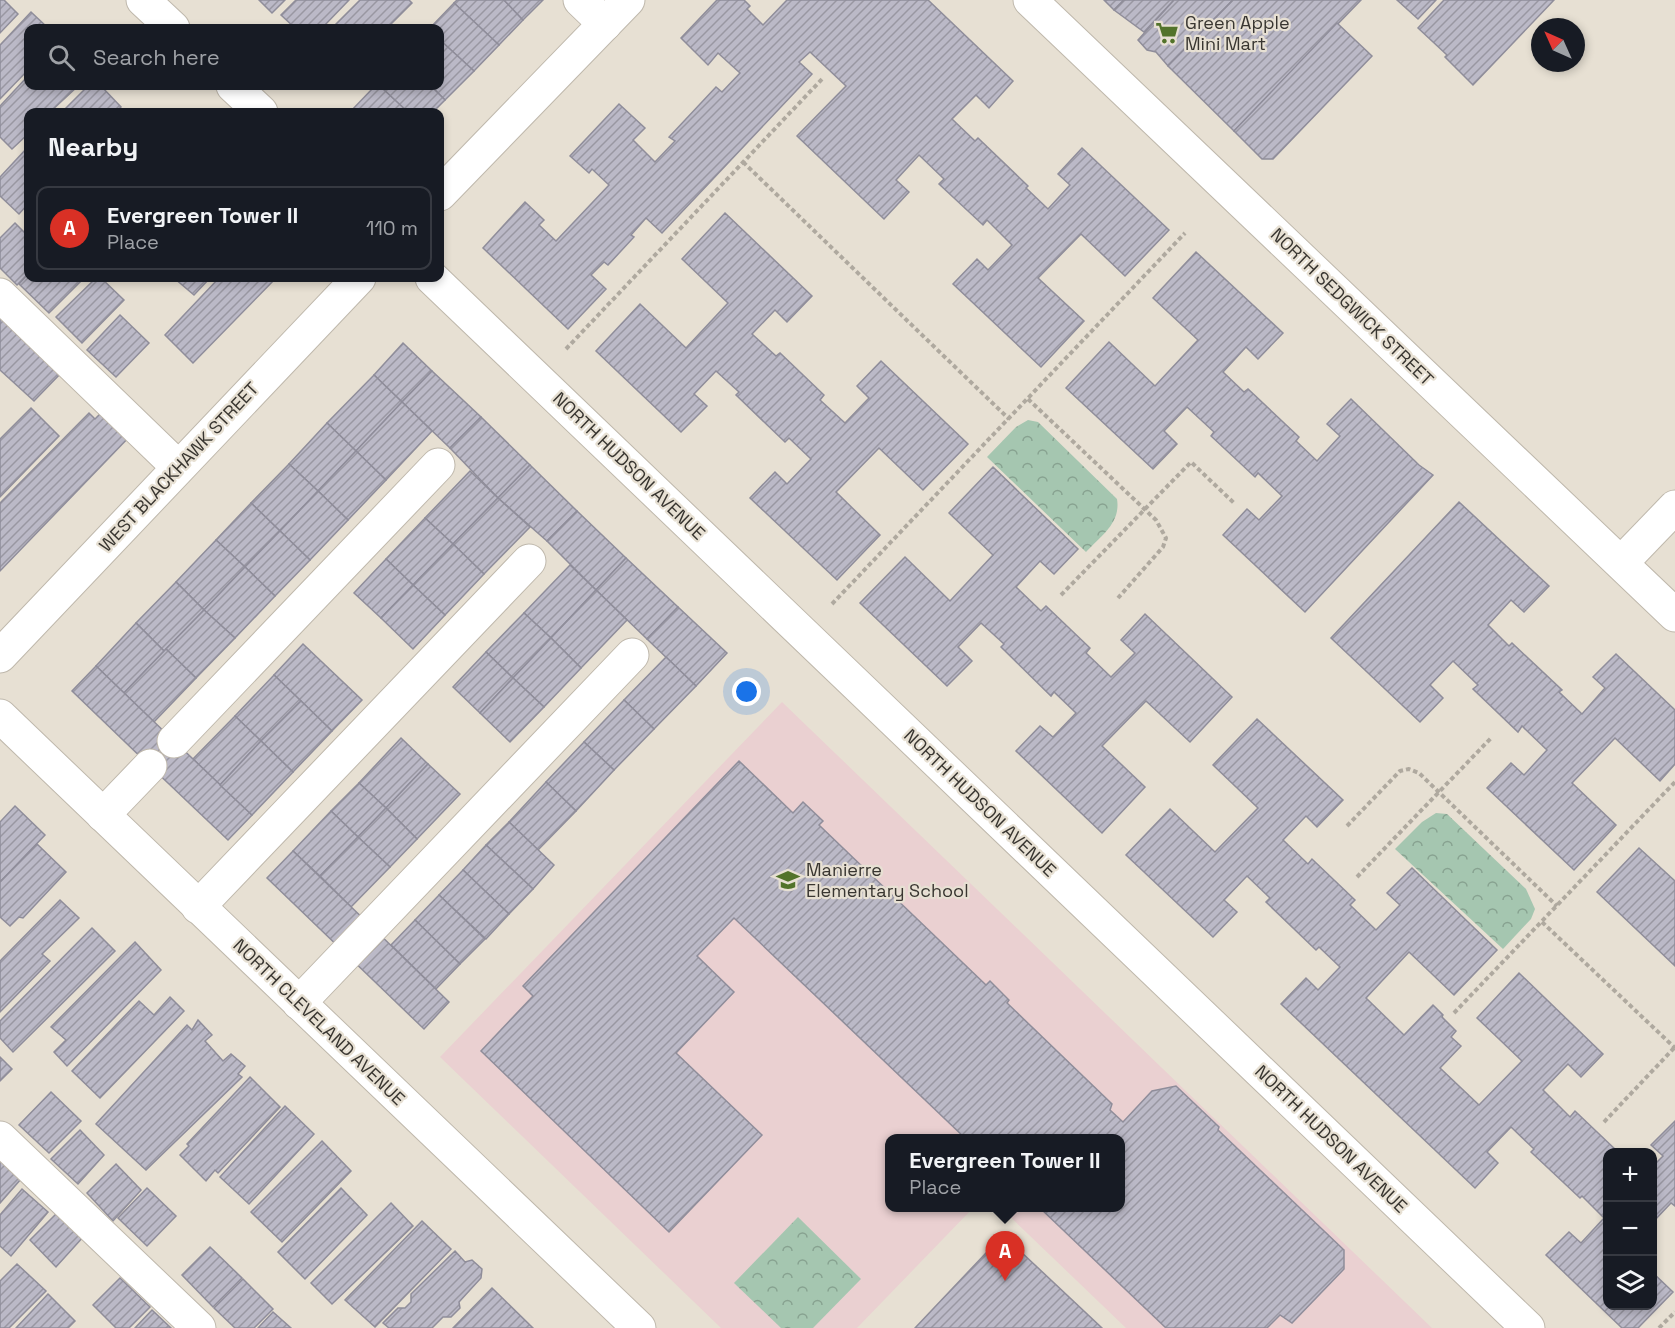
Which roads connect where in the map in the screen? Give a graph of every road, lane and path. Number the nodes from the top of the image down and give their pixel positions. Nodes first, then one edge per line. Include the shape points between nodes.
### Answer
1 (143, 0) edge
2 (580, 0) edge
3 (628, 0) edge
4 (1030, 0) edge
5 (169, 24) edge
6 (605, 24) junction
7 (823, 78) dead end
8 (236, 90) edge
9 (257, 108) edge
10 (743, 162) junction
11 (444, 190) edge
12 (1185, 233) dead end
13 (355, 282) edge
14 (436, 282) edge
15 (0, 296) edge
16 (566, 349) dead end
17 (1028, 399) junction
18 (1008, 419) junction
19 (438, 465) dead end
20 (178, 467) junction
21 (1234, 503) dead end
22 (1675, 507) edge
23 (1145, 510) junction
24 (529, 561) dead end
25 (1621, 563) junction
26 (1061, 595) dead end
27 (1118, 598) dead end
28 (832, 604) dead end
29 (1675, 615) edge
30 (632, 655) dead end
31 (0, 656) edge
32 (0, 717) edge
33 (1492, 736) dead end
34 (174, 741) dead end
35 (150, 766) dead end
36 (1675, 782) edge
37 (1438, 792) junction
38 (103, 815) junction
39 (1347, 826) dead end
40 (1357, 877) dead end
41 (1557, 906) junction
42 (198, 907) junction
43 (1542, 922) junction
44 (299, 1003) junction
45 (1454, 1013) dead end
46 (1675, 1047) edge
47 (1604, 1122) dead end
48 (0, 1138) edge
49 (1675, 1312) edge
50 (199, 1328) edge
51 (639, 1328) edge
52 (1528, 1328) edge
53 (1659, 1328) edge

1 - 5 street
2 - 6 street
3 - 6 street
4 - 25 street, NORTH SEDGWICK STREET
6 - 11 street
7 - 10 path
8 - 9 street
10 - 16 path
10 - 18 path
12 - 17 path
13 - 20 street, WEST BLACKHAWK STREET
14 - 52 street, NORTH HUDSON AVENUE
15 - 20 street
17 - 18 path
17 - 23 path
18 - 28 path
19 - 34 street
20 - 31 street, WEST BLACKHAWK STREET
21 - 23 path via 1191,462
22 - 25 street
23 - 26 path
23 - 27 path via 1166,537 1163,547
24 - 42 street
25 - 29 street, NORTH SEDGWICK STREET
30 - 44 street
32 - 38 street, NORTH CLEVELAND AVENUE
33 - 37 path
35 - 38 street
36 - 41 path
37 - 39 path via 1419,773 1400,771
37 - 40 path
37 - 41 path
38 - 42 street, NORTH CLEVELAND AVENUE
41 - 43 path
42 - 44 street, NORTH CLEVELAND AVENUE
43 - 45 path
43 - 46 path
44 - 51 street, NORTH CLEVELAND AVENUE
46 - 47 path
48 - 50 street
49 - 53 path

